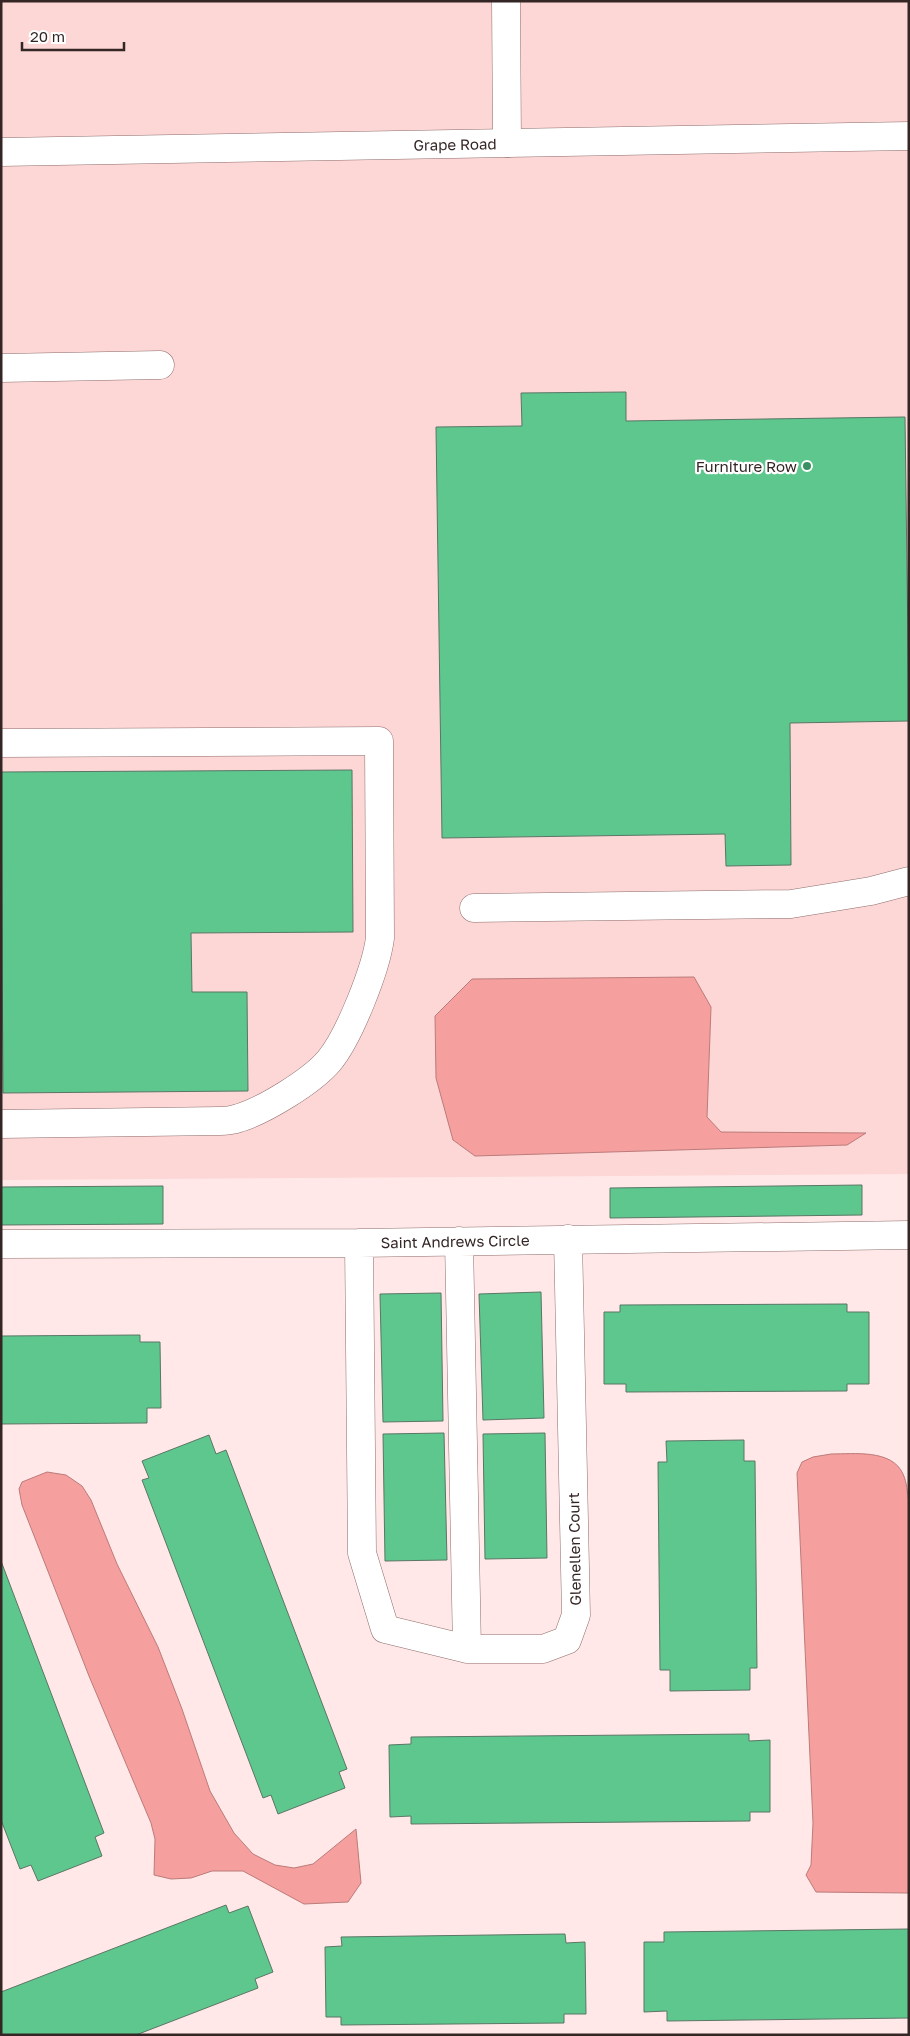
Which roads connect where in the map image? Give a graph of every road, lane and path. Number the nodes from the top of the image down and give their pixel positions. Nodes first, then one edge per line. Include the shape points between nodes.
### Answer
1 (506, 1) edge
2 (909, 136) edge
3 (507, 143) junction
4 (1, 152) edge
5 (160, 365) dead end
6 (1, 368) edge
7 (1, 743) edge
8 (909, 881) edge
9 (474, 908) dead end
10 (1, 1124) edge
11 (909, 1236) edge
12 (568, 1239) junction
13 (459, 1241) junction
14 (359, 1243) junction
15 (1, 1244) edge
16 (467, 1649) junction

1 - 3 street
2 - 3 street, Grape Road
3 - 4 street, Grape Road
5 - 6 street
7 - 10 street via 379,741 380,938 378,955 344,1039 329,1061 312,1077 261,1109 238,1119 220,1121
8 - 9 street via 871,891 791,904
11 - 12 street, Saint Andrews Circle
12 - 13 street, Saint Andrews Circle
12 - 16 street, Glenellen Court via 576,1615 567,1640 543,1649
13 - 14 street, Saint Andrews Circle
13 - 16 street
14 - 15 street, Saint Andrews Circle
14 - 16 street, Glenellen Court via 362,1553 385,1629

